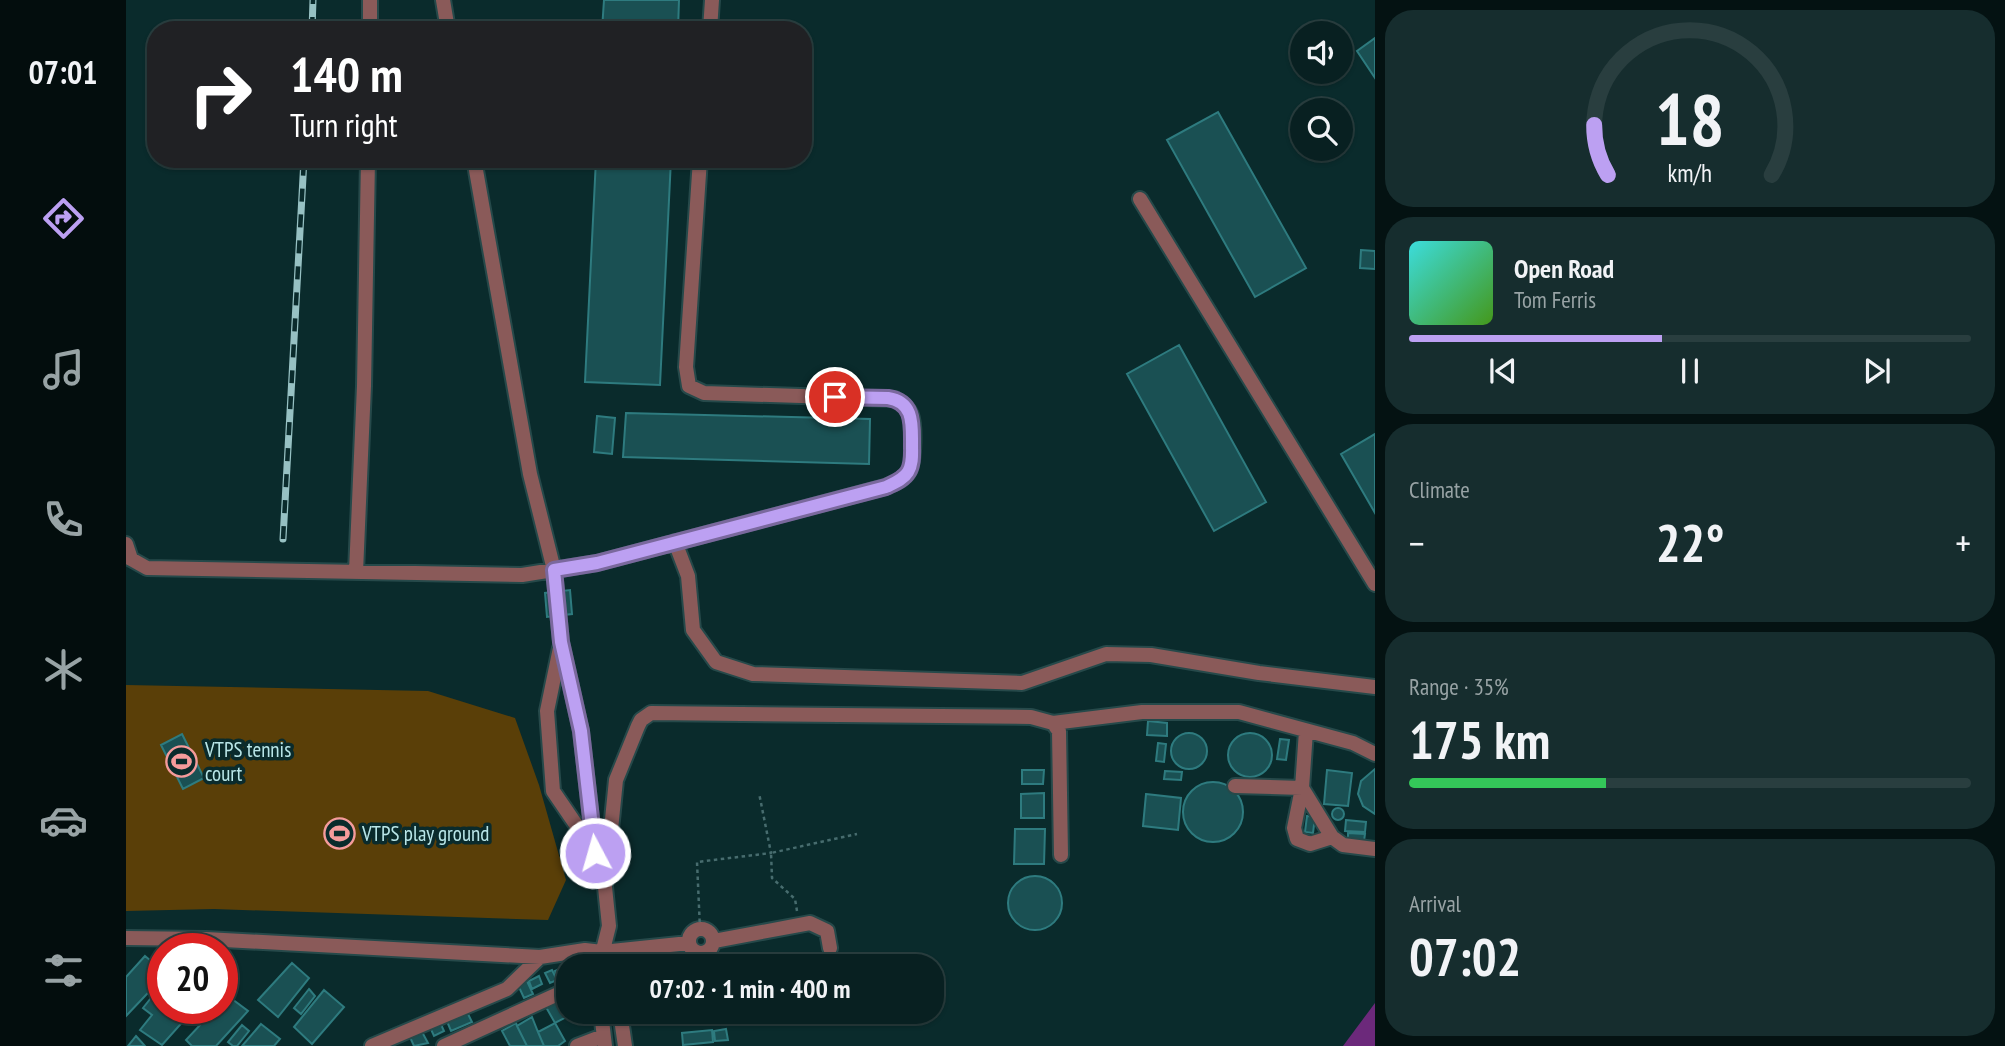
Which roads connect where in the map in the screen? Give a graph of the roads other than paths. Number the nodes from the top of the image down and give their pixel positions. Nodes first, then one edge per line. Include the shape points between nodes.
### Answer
1 (370, 0) edge
2 (443, 0) edge
3 (712, 0) edge
4 (370, 21) edge
5 (447, 21) edge
6 (710, 21) edge
7 (368, 168) edge
8 (476, 168) edge
9 (700, 168) edge
10 (1140, 199) dead end
11 (675, 542) junction
12 (126, 544) edge
13 (554, 570) junction
14 (356, 572) junction
15 (1375, 584) edge
16 (561, 642) junction
17 (1375, 687) edge
18 (1053, 723) junction
19 (1306, 731) junction
20 (1375, 754) edge
21 (1235, 786) dead end
22 (1302, 788) junction
23 (1332, 837) junction
24 (1375, 849) edge
25 (595, 853) junction
26 (1061, 855) dead end
27 (605, 887) junction
28 (126, 938) edge
29 (714, 941) junction
30 (689, 943) junction
31 (830, 948) dead end
32 (559, 954) edge
33 (592, 954) edge
34 (602, 954) edge
35 (628, 954) edge
36 (556, 955) edge
37 (540, 957) junction
38 (556, 995) edge
39 (622, 1024) edge
40 (604, 1041) edge
41 (372, 1046) edge
42 (444, 1046) edge
43 (577, 1046) edge
44 (625, 1046) edge

1 - 4 street
2 - 5 street
3 - 6 street
7 - 14 street
8 - 13 street via 530,474
9 - 11 street via 686,367 689,386 704,393 895,399 912,418 912,460 906,475 886,487
10 - 15 street
11 - 13 street
11 - 17 street via 688,576 693,630 716,662 753,674 1022,683 1106,654 1151,655
12 - 14 street via 131,559 147,568
13 - 14 street via 522,575
13 - 16 street
16 - 25 street via 581,731
16 - 25 street via 547,711 553,791
18 - 19 street via 1142,712 1238,712
18 - 26 street via 1059,731
18 - 27 street via 1031,717 651,713 638,726 616,780
19 - 20 street
19 - 22 street
21 - 22 street
22 - 23 street
22 - 23 street via 1294,828 1297,838 1310,844
23 - 24 street via 1343,845
25 - 27 street
27 - 34 street via 609,926
28 - 37 street
29 - 30 street via 701,954
29 - 30 street via 708,931 700,929 690,936
29 - 31 street via 810,923 827,931
30 - 35 street
32 - 33 street via 585,950
36 - 37 street
37 - 41 street via 507,989
38 - 42 street
39 - 44 street
40 - 43 street

